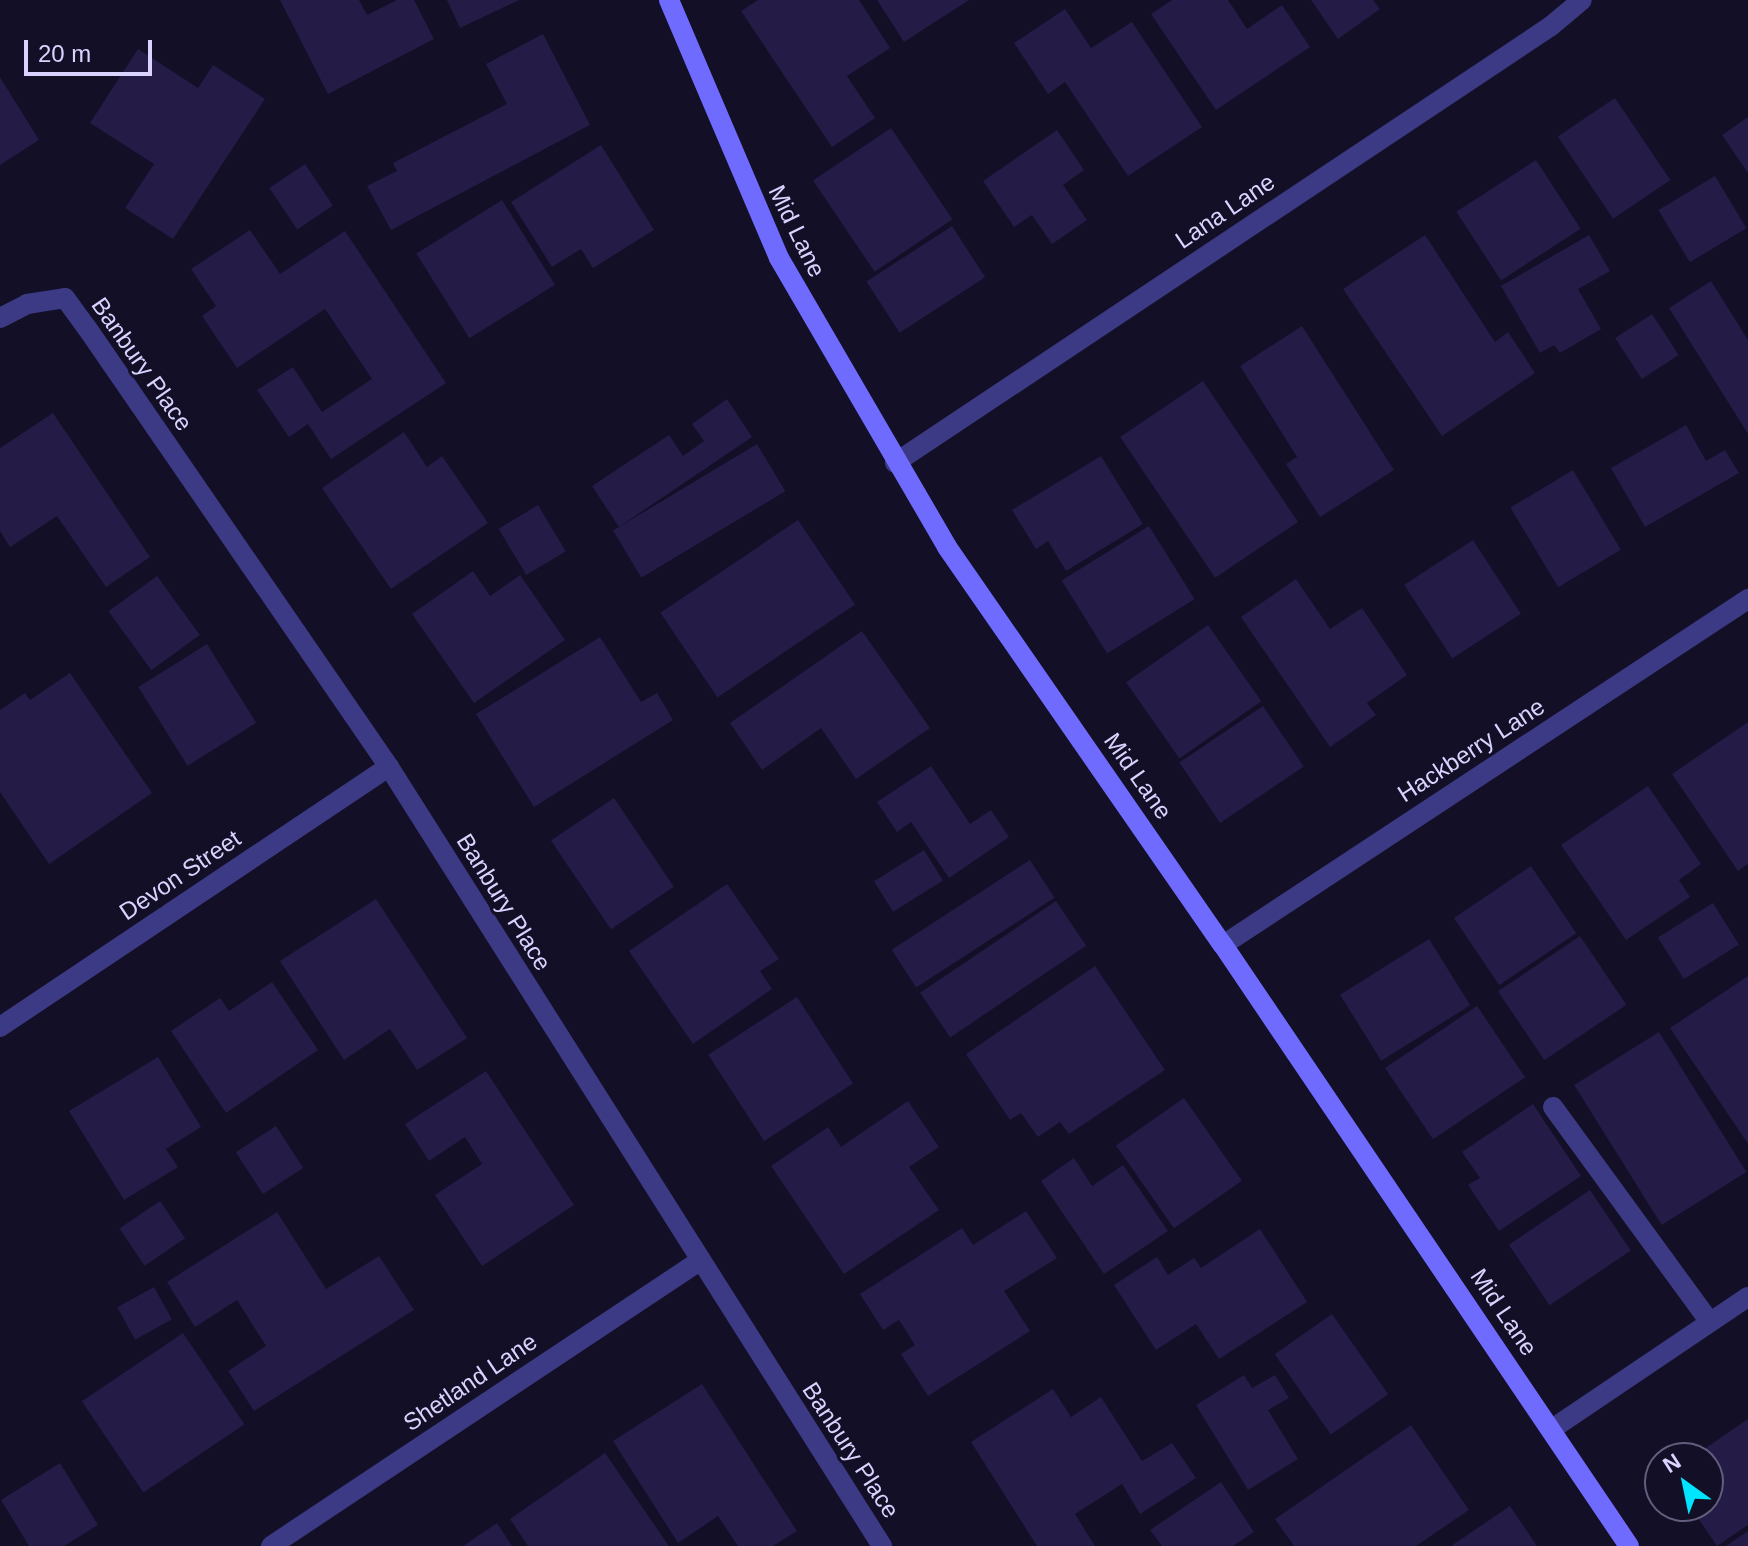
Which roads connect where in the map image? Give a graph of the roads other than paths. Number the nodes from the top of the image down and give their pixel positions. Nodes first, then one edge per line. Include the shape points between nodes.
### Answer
1 (669, 0) edge
2 (1582, 0) edge
3 (0, 318) edge
4 (895, 463) junction
5 (1748, 599) edge
6 (389, 767) junction
7 (1223, 945) junction
8 (0, 1027) edge
9 (1553, 1107) dead end
10 (698, 1262) junction
11 (1748, 1297) edge
12 (1710, 1322) junction
13 (1552, 1429) junction
14 (271, 1546) edge
15 (882, 1546) edge
16 (1629, 1546) edge

1 - 4 street, Mid Lane via 779,258
2 - 4 street, Lana Lane via 1551,26
3 - 6 street, Banbury Place via 27,304 65,298
4 - 7 street, Mid Lane via 947,547
5 - 7 street, Hackberry Lane
6 - 8 street, Devon Street
6 - 10 street, Banbury Place
7 - 13 street, Mid Lane
9 - 12 street
10 - 14 street, Shetland Lane
10 - 15 street, Banbury Place
11 - 12 street
12 - 13 street
13 - 16 street, Mid Lane

